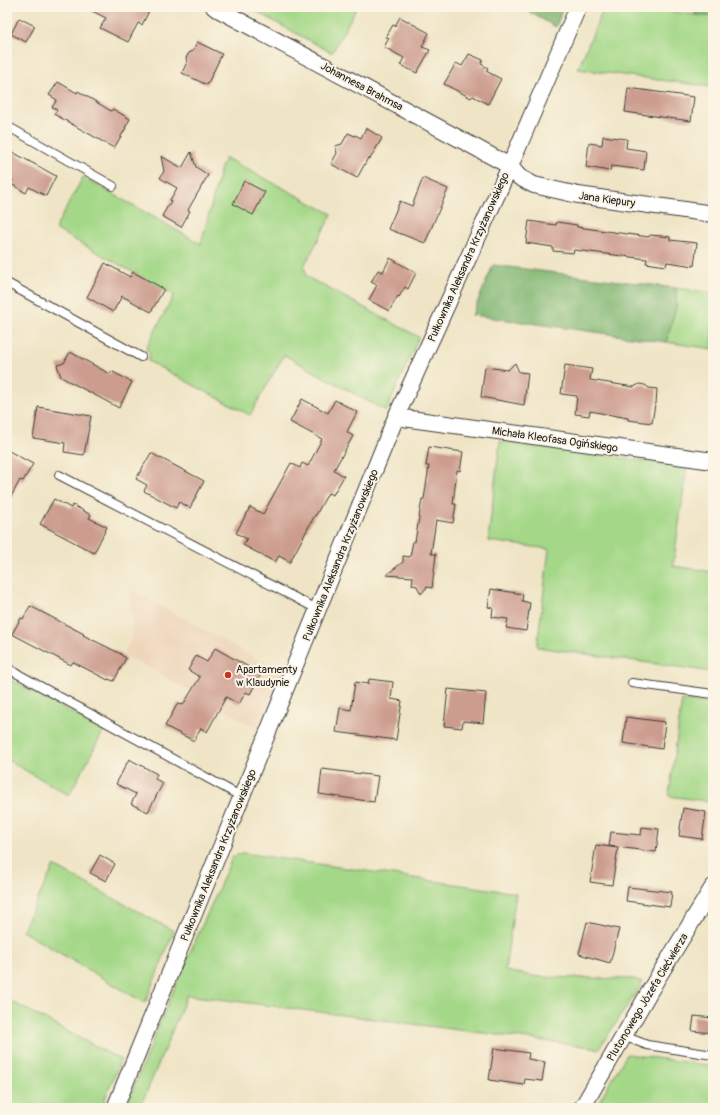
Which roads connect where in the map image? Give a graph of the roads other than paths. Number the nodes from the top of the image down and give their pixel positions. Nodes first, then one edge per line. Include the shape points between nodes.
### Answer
1 (214, 7) edge
2 (578, 7) edge
3 (7, 126) edge
4 (510, 166) junction
5 (113, 186) dead end
6 (713, 214) edge
7 (7, 283) edge
8 (142, 357) dead end
9 (396, 417) junction
10 (713, 461) edge
11 (58, 475) dead end
12 (317, 609) junction
13 (7, 668) edge
14 (632, 683) dead end
15 (713, 694) edge
16 (242, 797) junction
17 (713, 887) edge
18 (624, 1036) junction
19 (713, 1055) edge
20 (115, 1108) edge
21 (582, 1108) edge

1 - 4 street, Johannesa Brahmsa
2 - 4 street, Pułkownika Aleksandra Krzyżanowskiego
3 - 5 lane
4 - 6 street, Jana Kiepury via 519,177 534,185 578,195
4 - 9 street, Pułkownika Aleksandra Krzyżanowskiego
7 - 8 lane
9 - 10 street, Michała Kleofasa Ogińskiego
9 - 12 street, Pułkownika Aleksandra Krzyżanowskiego
11 - 12 lane
12 - 16 street, Pułkownika Aleksandra Krzyżanowskiego
13 - 16 lane
14 - 15 lane
16 - 20 street, Pułkownika Aleksandra Krzyżanowskiego
17 - 18 street, Plutonowego Józefa Ciećwierza
18 - 19 lane via 647,1046
18 - 21 street, Plutonowego Józefa Ciećwierza

